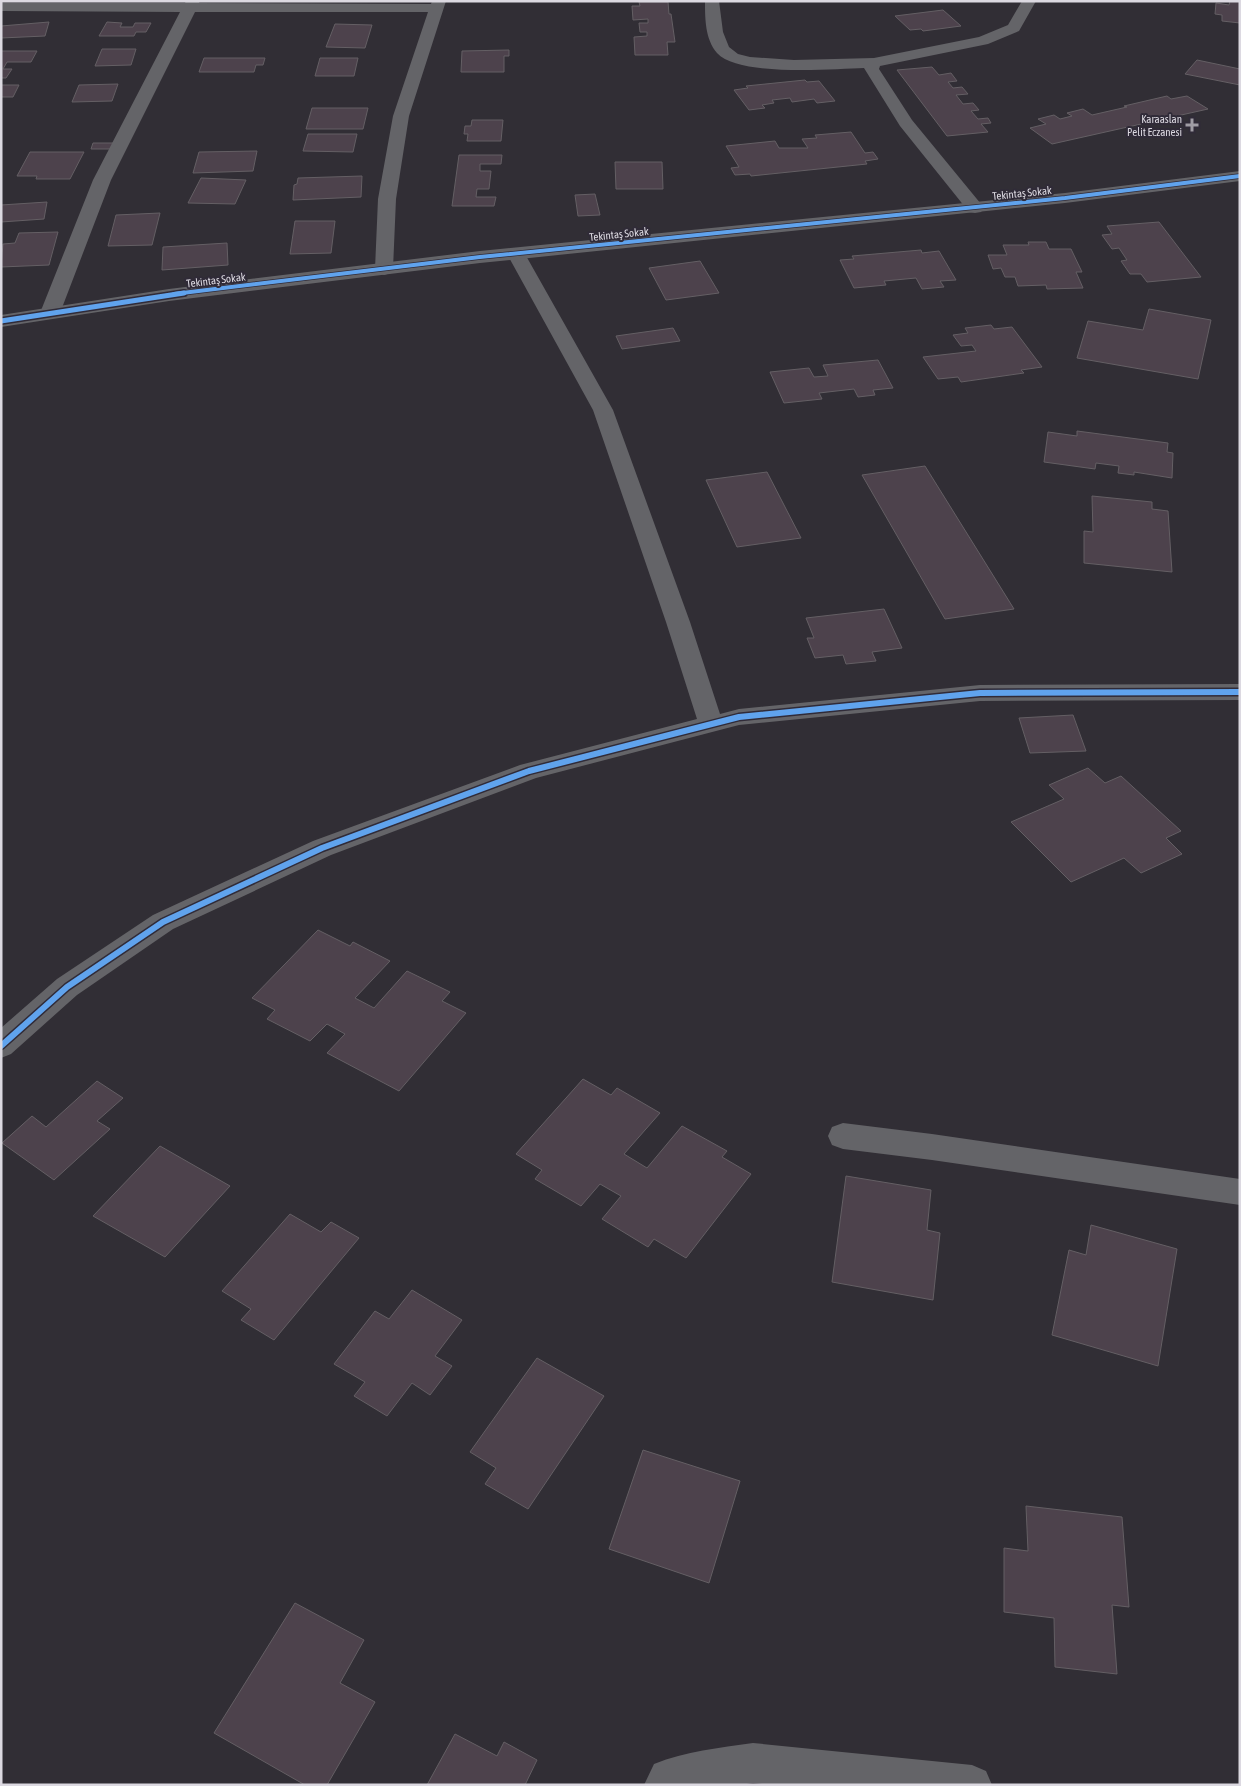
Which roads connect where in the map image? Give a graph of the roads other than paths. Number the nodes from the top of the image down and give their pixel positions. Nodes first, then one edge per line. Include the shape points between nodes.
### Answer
1 (712, 1) edge
2 (1029, 1) edge
3 (193, 4) edge
4 (439, 4) edge
5 (1, 7) edge
6 (874, 63) junction
7 (1240, 176) edge
8 (974, 208) junction
9 (516, 254) junction
10 (384, 269) junction
11 (50, 313) junction
12 (1, 321) edge
13 (1240, 692) edge
14 (711, 725) junction
15 (1, 1046) edge
16 (843, 1136) dead end
17 (1240, 1192) edge
18 (664, 1785) edge
19 (972, 1785) edge

1 - 6 street via 714,33 730,57 785,64
2 - 6 street via 1014,28 983,41
3 - 4 street
3 - 5 street
3 - 11 street via 102,180
4 - 10 street via 401,116 387,199
6 - 8 street via 871,69 906,123
7 - 8 street, Tekintaş Sokak
8 - 9 street, Tekintaş Sokak
9 - 10 street, Tekintaş Sokak
9 - 14 street via 603,410
10 - 11 street, Tekintaş Sokak
11 - 12 street, Tekintaş Sokak
13 - 14 street via 980,693 739,717
14 - 15 street via 529,770 322,848 163,922 67,987
16 - 17 street
18 - 19 street via 668,1778 689,1772 753,1763

